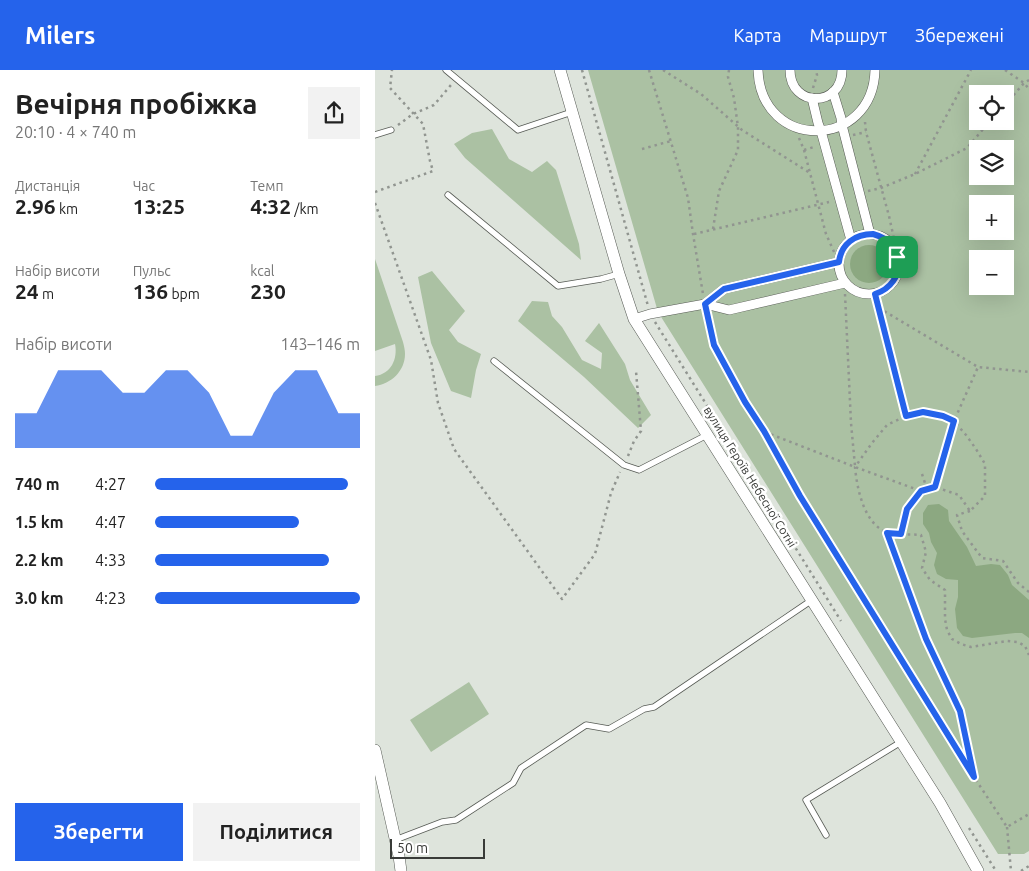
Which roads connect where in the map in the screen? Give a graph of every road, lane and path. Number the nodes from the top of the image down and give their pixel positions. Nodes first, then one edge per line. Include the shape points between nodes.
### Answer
1 (393, 70) edge
2 (446, 70) edge
3 (560, 70) edge
4 (581, 70) edge
5 (649, 70) edge
6 (663, 70) edge
7 (729, 70) edge
8 (758, 70) edge
9 (790, 70) edge
10 (815, 70) edge
11 (842, 70) edge
12 (875, 70) edge
13 (971, 70) edge
14 (1005, 70) edge
15 (456, 78) junction
16 (1029, 80) edge
17 (1024, 83) junction
18 (1029, 89) edge
19 (833, 92) junction
20 (1014, 95) edge
21 (810, 98) junction
22 (863, 107) junction
23 (572, 112) junction
24 (413, 114) junction
25 (842, 125) junction
26 (794, 126) junction
27 (738, 127) junction
28 (391, 130) joint
29 (821, 130) junction
30 (375, 134) edge
31 (671, 141) junction
32 (643, 149) dead end
33 (810, 173) junction
34 (915, 174) dead end
35 (375, 192) edge
36 (449, 195) dead end
37 (375, 203) edge
38 (713, 229) dead end
39 (870, 234) junction
40 (851, 240) junction
41 (897, 257) junction
42 (839, 262) junction
43 (619, 274) junction
44 (845, 283) junction
45 (875, 294) junction
46 (705, 304) junction
47 (879, 308) junction
48 (650, 314) junction
49 (634, 319) junction
50 (494, 361) dead end
51 (978, 367) junction
52 (636, 371) dead end
53 (1029, 372) edge
54 (906, 416) junction
55 (954, 421) junction
56 (764, 431) junction
57 (707, 435) junction
58 (624, 464) junction
59 (855, 467) junction
60 (922, 474) dead end
61 (935, 487) junction
62 (927, 489) junction
63 (921, 491) junction
64 (970, 511) junction
65 (887, 533) junction
66 (901, 534) junction
67 (1029, 592) edge
68 (811, 600) junction
69 (844, 626) dead end
70 (1029, 655) edge
71 (901, 742) junction
72 (375, 750) edge
73 (974, 777) junction
74 (1029, 814) edge
75 (964, 820) dead end
76 (1007, 827) junction
77 (826, 835) dead end
78 (395, 840) junction
79 (1029, 866) edge
80 (401, 871) edge
81 (978, 871) edge
82 (996, 871) edge
83 (1009, 871) edge
84 (1021, 871) edge

1 - 24 path via 390,88
2 - 15 lane
3 - 23 street, вулиця Героїв Небесної Сотні
4 - 48 path
5 - 31 path
6 - 27 path via 701,94
7 - 27 path
8 - 26 street via 760,89 769,106 782,120
9 - 21 street via 793,86
10 - 21 path via 817,75
11 - 19 street via 841,80
12 - 22 street via 873,89
13 - 34 path
14 - 17 path
15 - 23 lane via 518,130
15 - 24 path via 434,105
16 - 17 path
17 - 18 path
17 - 20 path
19 - 21 street via 821,98
19 - 25 street
21 - 29 street
22 - 25 street
22 - 41 path via 866,132
23 - 43 street, вулиця Героїв Небесної Сотні
24 - 28 path
24 - 35 path via 423,124 433,172
25 - 29 street
25 - 39 street
26 - 29 street
26 - 33 path
27 - 33 path
27 - 38 path via 738,150 719,191
28 - 30 lane
29 - 40 street
31 - 32 path
31 - 46 path via 688,198
33 - 42 path via 826,234
36 - 43 lane via 558,286
37 - 58 path via 431,360 438,403 454,449 562,599 595,554 611,493
39 - 40 street
39 - 41 street via 886,240
40 - 42 street via 843,249
41 - 45 street via 898,272 893,281
42 - 44 street
42 - 46 street via 724,289
43 - 49 street, вулиця Героїв Небесної Сотні
44 - 45 street via 859,293
44 - 46 street via 729,310
44 - 59 path
45 - 47 path
46 - 48 street
46 - 56 path via 714,345
47 - 51 path
47 - 54 path
48 - 49 street
48 - 69 path
49 - 57 street, вулиця Героїв Небесної Сотні
50 - 58 lane
51 - 53 path
51 - 55 path
52 - 58 path via 641,431
54 - 55 path via 923,412
54 - 59 path via 887,425
55 - 61 path
55 - 64 path via 985,464 985,496
56 - 59 path
56 - 73 path via 800,496
57 - 58 lane via 639,470
57 - 68 street, вулиця Героїв Небесної Сотні
59 - 63 path
59 - 65 path via 859,496 871,520
60 - 62 path
61 - 62 path
61 - 64 path via 959,495
62 - 63 path
63 - 66 path via 907,509
64 - 67 path via 957,515 962,532 982,558 1003,562
65 - 66 path
65 - 73 path via 926,639 960,711
66 - 70 path via 921,535 927,552 922,568 930,580 945,590 945,619 952,639 971,647 1018,642 1025,646
68 - 71 street, вулиця Героїв Небесної Сотні
68 - 78 lane via 654,707 643,709 609,729 586,725 521,768 513,783 457,820 442,822
71 - 77 lane via 806,800
71 - 81 street, вулиця Героїв Небесної Сотні
72 - 78 street
73 - 76 path
74 - 76 path
75 - 82 path
76 - 83 path
78 - 80 street
79 - 84 path

